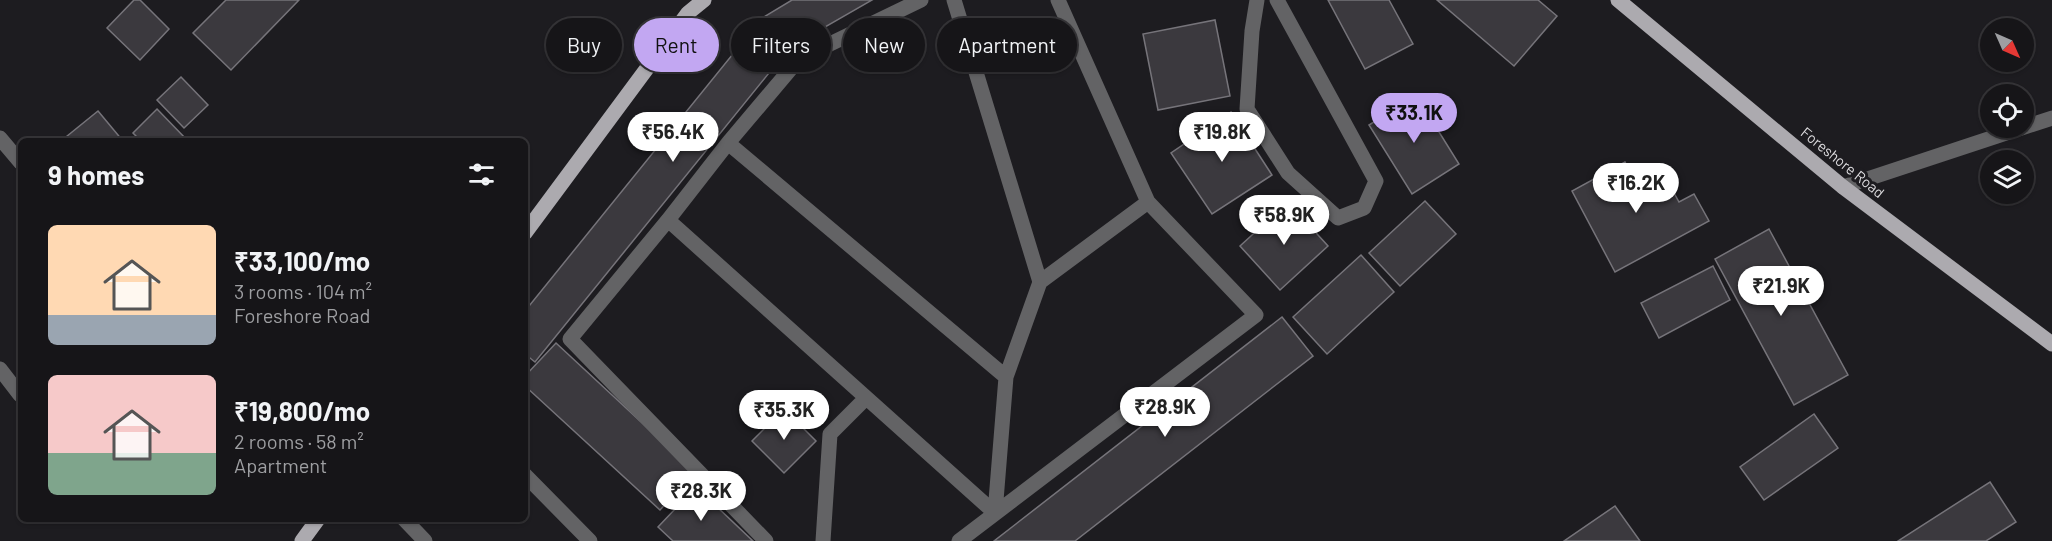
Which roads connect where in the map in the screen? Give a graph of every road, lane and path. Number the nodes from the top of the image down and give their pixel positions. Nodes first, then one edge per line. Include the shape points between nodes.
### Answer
1 (704, 0) edge
2 (921, 0) edge
3 (954, 0) edge
4 (1058, 0) edge
5 (1257, 0) edge
6 (1277, 0) edge
7 (1618, 0) edge
8 (2052, 118) edge
9 (0, 138) edge
10 (728, 143) junction
11 (18, 159) edge
12 (1843, 187) junction
13 (1148, 202) junction
14 (668, 220) junction
15 (528, 229) edge
16 (1040, 282) junction
17 (2052, 344) edge
18 (0, 369) edge
19 (1006, 377) junction
20 (18, 392) edge
21 (866, 398) junction
22 (528, 478) edge
23 (995, 513) junction
24 (316, 522) edge
25 (407, 522) edge
26 (302, 541) edge
27 (425, 541) edge
28 (590, 541) edge
29 (766, 541) edge
30 (823, 541) edge
31 (959, 541) edge

1 - 15 main road via 688,13
2 - 10 street via 799,59
3 - 16 street
4 - 13 street
5 - 6 street via 1247,109 1288,173 1338,218 1364,208 1376,181
7 - 12 main road, Foreshore Road
8 - 12 street
9 - 11 street
10 - 14 street
10 - 19 street
12 - 17 main road, Foreshore Road
13 - 16 street
13 - 23 street via 1256,315
14 - 21 street
14 - 29 street via 570,339
16 - 19 street
18 - 20 street
19 - 23 street
21 - 23 street
21 - 30 street via 830,434
22 - 28 street
23 - 31 street
24 - 26 main road
25 - 27 street

